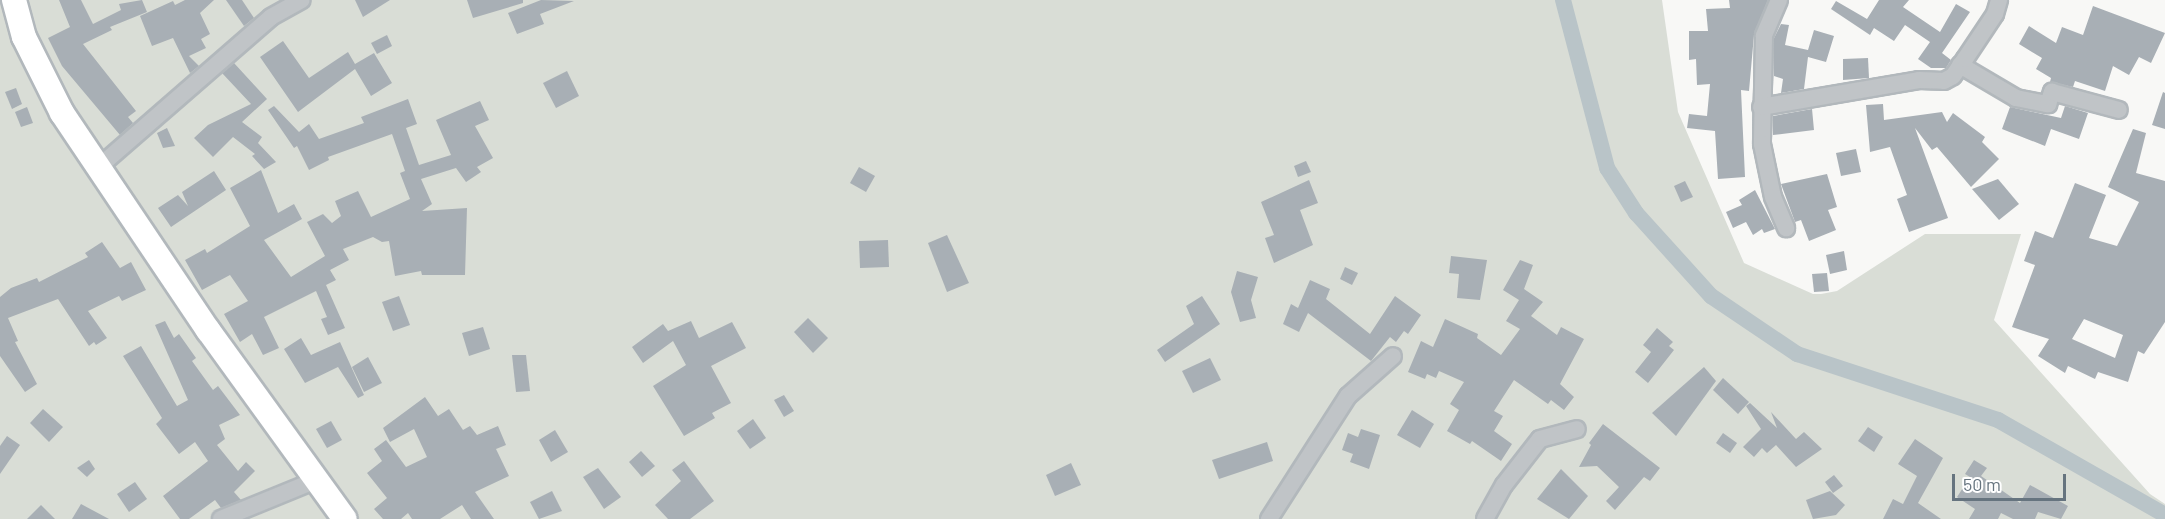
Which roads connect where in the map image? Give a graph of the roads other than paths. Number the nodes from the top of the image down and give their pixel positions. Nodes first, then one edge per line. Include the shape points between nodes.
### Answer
1 (14, 0) edge
2 (302, 0) edge
3 (1779, 0) edge
4 (1999, 0) edge
5 (1960, 65) junction
6 (1761, 107) junction
7 (2119, 110) dead end
8 (101, 165) junction
9 (1786, 228) dead end
10 (1393, 356) dead end
11 (1577, 429) dead end
12 (319, 479) junction
13 (220, 519) edge
14 (345, 519) edge
15 (1269, 519) edge
16 (1485, 519) edge

1 - 8 street via 24,37 62,113
2 - 8 street via 271,17
3 - 6 street via 1764,36
4 - 5 street via 1995,14
5 - 6 street via 1944,81 1919,80
5 - 7 street via 2016,98 2048,104 2052,92
6 - 9 street via 1762,144 1773,197
8 - 12 street via 208,330
10 - 15 street via 1348,396
11 - 16 street via 1540,439 1503,485
12 - 13 street
12 - 14 street

